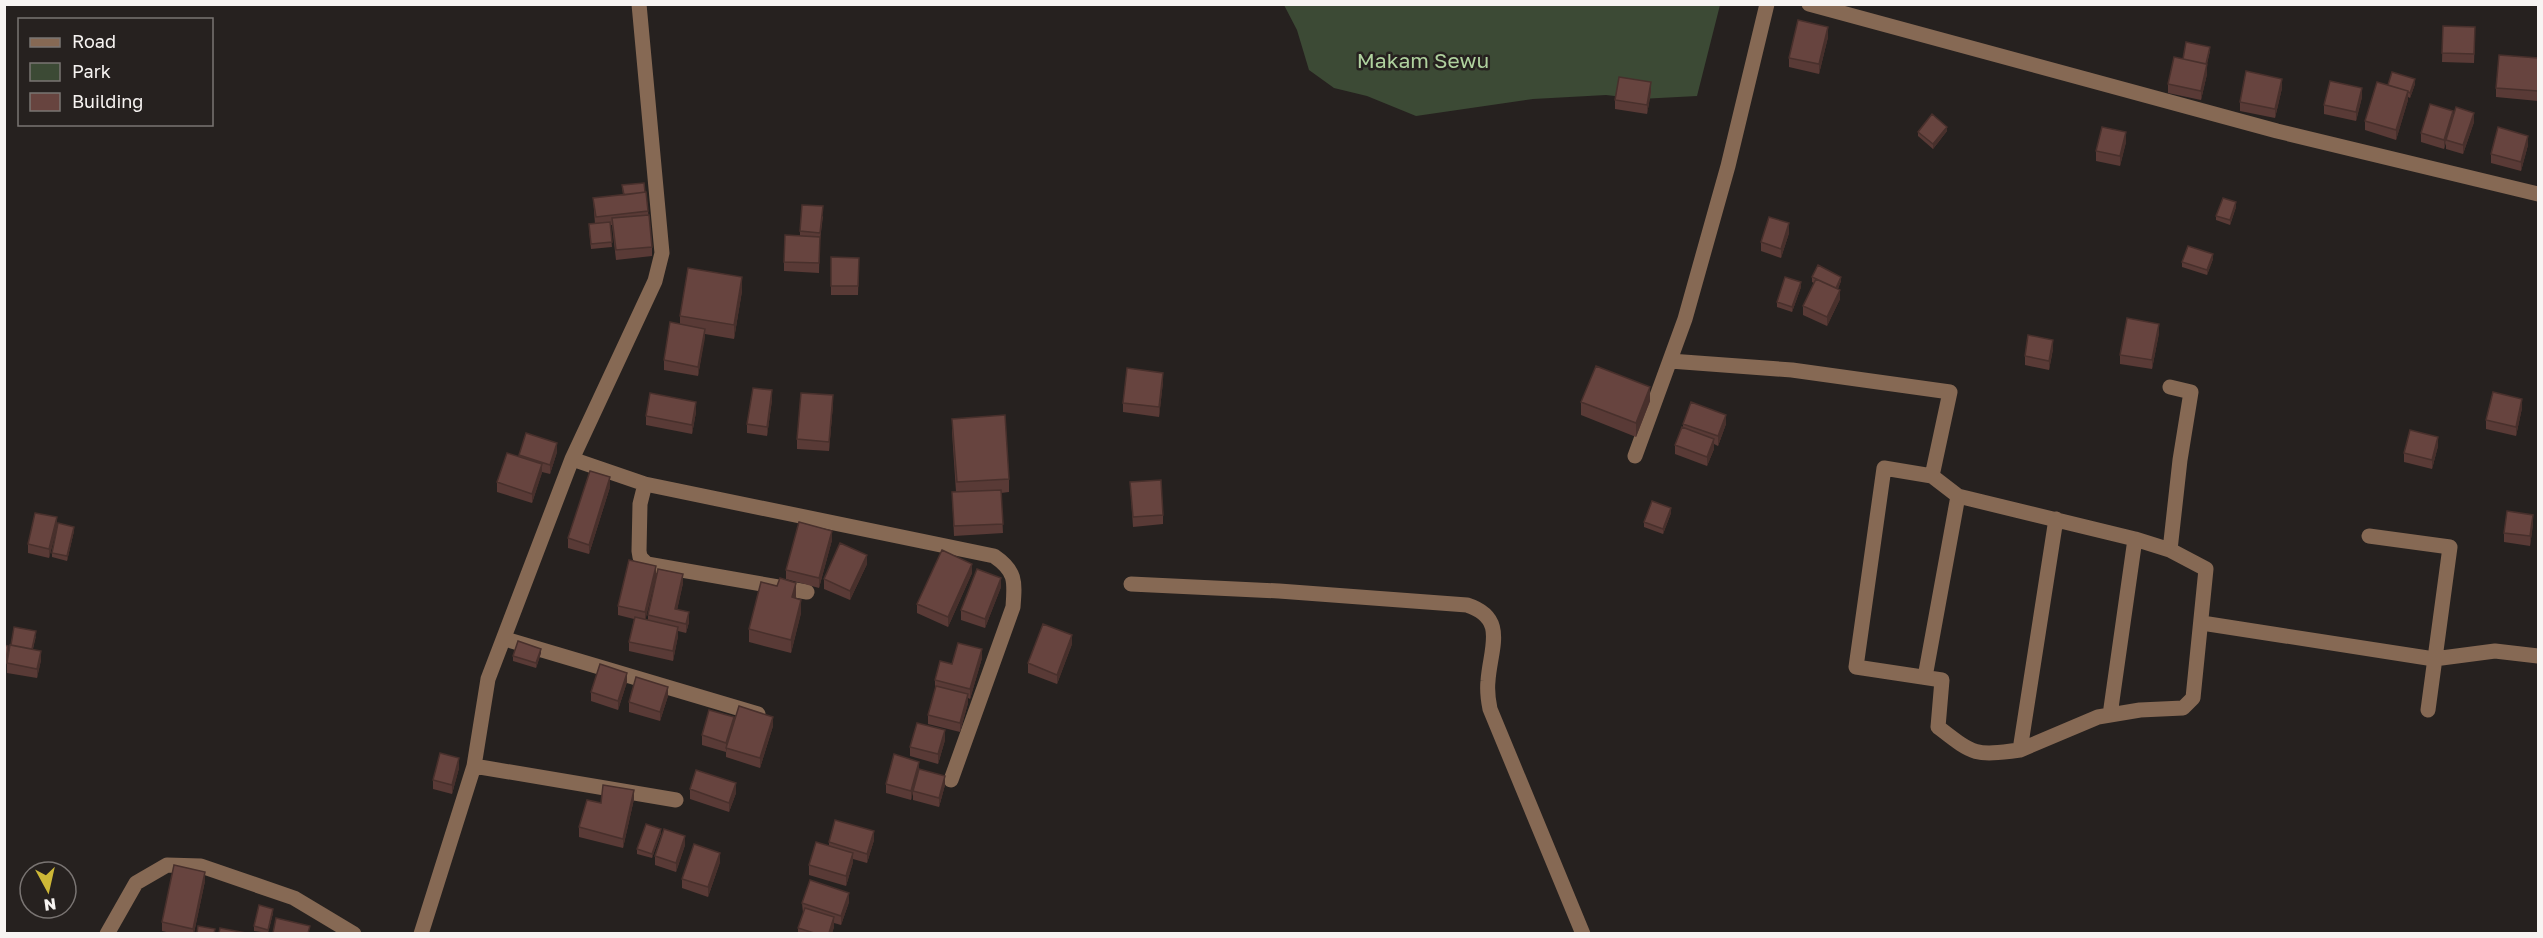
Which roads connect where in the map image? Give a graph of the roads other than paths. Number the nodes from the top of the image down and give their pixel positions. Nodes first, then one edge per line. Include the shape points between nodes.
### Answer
1 (639, 4) edge
2 (1767, 4) edge
3 (1809, 4) edge
4 (2538, 194) edge
5 (1670, 361) junction
6 (2170, 387) dead end
7 (1635, 456) dead end
8 (572, 459) junction
9 (1932, 476) junction
10 (645, 484) junction
11 (1959, 496) junction
12 (2056, 519) junction
13 (2369, 536) dead end
14 (2134, 539) junction
15 (2170, 550) junction
16 (1131, 584) dead end
17 (807, 592) dead end
18 (2202, 622) junction
19 (504, 639) junction
20 (2538, 656) edge
21 (2434, 659) junction
22 (1925, 677) junction
23 (2428, 710) dead end
24 (761, 715) edge
25 (2110, 715) junction
26 (2020, 750) junction
27 (474, 766) junction
28 (951, 780) dead end
29 (676, 800) dead end
30 (107, 933) edge
31 (354, 933) edge
32 (421, 933) edge
33 (1583, 933) edge

1 - 8 street via 662,253 656,281
2 - 5 street via 1728,166
3 - 4 street via 2277,131
5 - 7 street
5 - 9 street via 1792,370 1950,392
6 - 15 street via 2192,392
8 - 10 street
8 - 19 street
9 - 11 street
9 - 22 street via 1884,468 1856,667
10 - 17 street via 640,504 639,551 643,561
10 - 28 street via 994,556 1008,566 1015,584 1013,607
11 - 12 street
11 - 22 street
12 - 14 street
12 - 26 street
13 - 21 street via 2450,548
14 - 15 street
14 - 25 street
15 - 18 street via 2206,568
16 - 33 street via 1279,591 1479,609 1488,616 1494,633 1488,679 1490,709
18 - 21 street
18 - 25 street via 2193,698 2183,708
19 - 24 street
19 - 27 street via 488,679
20 - 21 street via 2495,651
21 - 23 street
22 - 26 street via 1942,680 1938,727 1962,746 1981,753
25 - 26 street
27 - 29 street
27 - 32 street
30 - 31 street via 136,883 167,865 201,866 294,898

